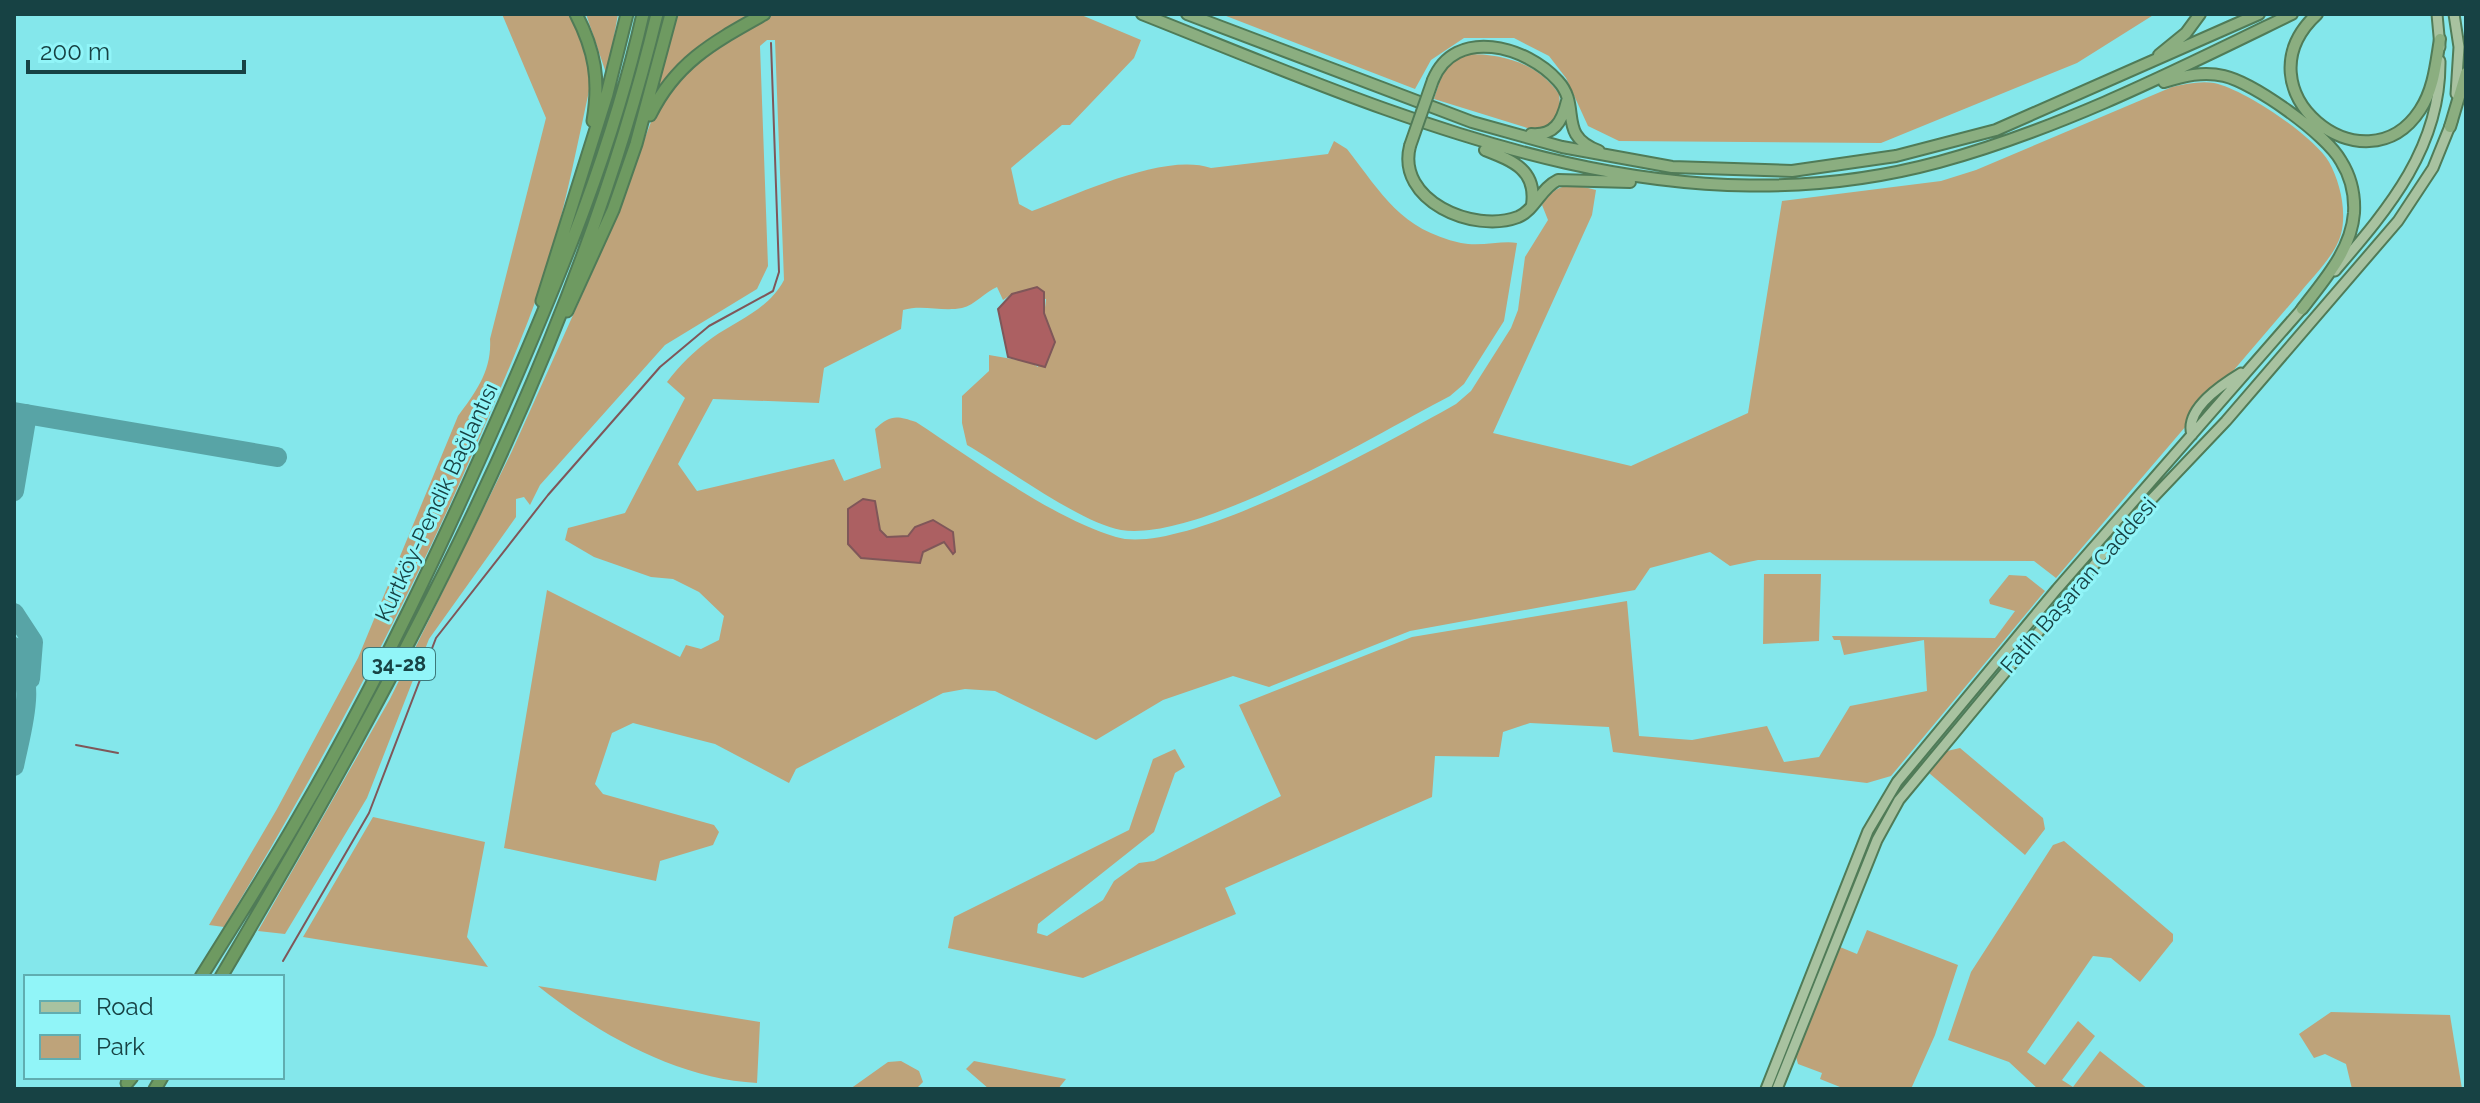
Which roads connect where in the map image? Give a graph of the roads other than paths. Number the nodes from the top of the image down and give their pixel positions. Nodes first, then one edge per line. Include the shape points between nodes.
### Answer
1 (576, 14) edge
2 (627, 14) edge
3 (643, 14) edge
4 (657, 14) edge
5 (671, 14) edge
6 (764, 14) edge
7 (1142, 14) edge
8 (1187, 14) edge
9 (2200, 14) edge
10 (2259, 14) edge
11 (2292, 14) edge
12 (2317, 14) edge
13 (2437, 14) edge
14 (2454, 14) edge
15 (2440, 39) junction
16 (2466, 73) edge
17 (2119, 78) junction
18 (2128, 94) junction
19 (1568, 100) junction
20 (1405, 118) junction
21 (1472, 122) junction
22 (2450, 127) junction
23 (636, 144) junction
24 (586, 160) junction
25 (1631, 162) junction
26 (1724, 185) junction
27 (1532, 205) junction
28 (2302, 309) junction
29 (550, 338) junction
30 (514, 381) junction
31 (2192, 435) junction
32 (2210, 438) junction
33 (202, 975) edge
34 (222, 975) edge
35 (1766, 1089) edge
36 (1777, 1089) edge

1 - 24 highway via 596,64 599,87
2 - 24 highway
3 - 30 highway, Kurtköy-Pendik Bağlantısı / 34-28 via 584,211
4 - 29 highway, Kurtköy-Pendik Bağlantısı / 34-28 via 620,145
5 - 23 highway
6 - 23 highway via 681,67 666,83
7 - 20 highway
8 - 21 highway
9 - 17 highway via 2177,41
10 - 17 highway
11 - 18 highway
12 - 15 highway via 2295,45 2292,85 2316,124 2346,138 2381,138 2414,118 2429,90
13 - 15 main road, Fatih Başaran Caddesi
14 - 22 main road, Fatih Başaran Caddesi via 2459,67
15 - 28 main road, Fatih Başaran Caddesi via 2437,98 2417,162 2390,204
16 - 22 highway
17 - 25 highway via 1996,130 1847,165 1761,171
18 - 26 highway via 1939,162 1796,184
18 - 28 highway via 2184,76 2226,76 2259,93 2333,149 2353,189 2352,227 2334,266
19 - 21 highway via 1559,123 1546,134
19 - 25 highway via 1571,125 1580,141
19 - 27 highway, bridge via 1548,71 1525,56 1472,47 1457,51 1433,80 1410,146 1411,177 1446,210 1497,221 1517,217
20 - 26 highway via 1581,169
20 - 27 highway via 1520,165 1532,182
21 - 25 highway
22 - 32 main road, Fatih Başaran Caddesi via 2412,203
23 - 29 highway via 613,210 568,311
24 - 30 highway
26 - 27 highway via 1565,179 1552,183
28 - 31 main road, Fatih Başaran Caddesi
29 - 34 highway, Kurtköy-Pendik Bağlantısı / 34-28 via 393,676
30 - 33 highway, Kurtköy-Pendik Bağlantısı / 34-28 via 391,647 300,816
31 - 32 main road
31 - 35 main road, Fatih Başaran Caddesi via 2057,589 1882,806 1858,854
32 - 36 main road, Fatih Başaran Caddesi via 2090,569 1899,800 1877,840

